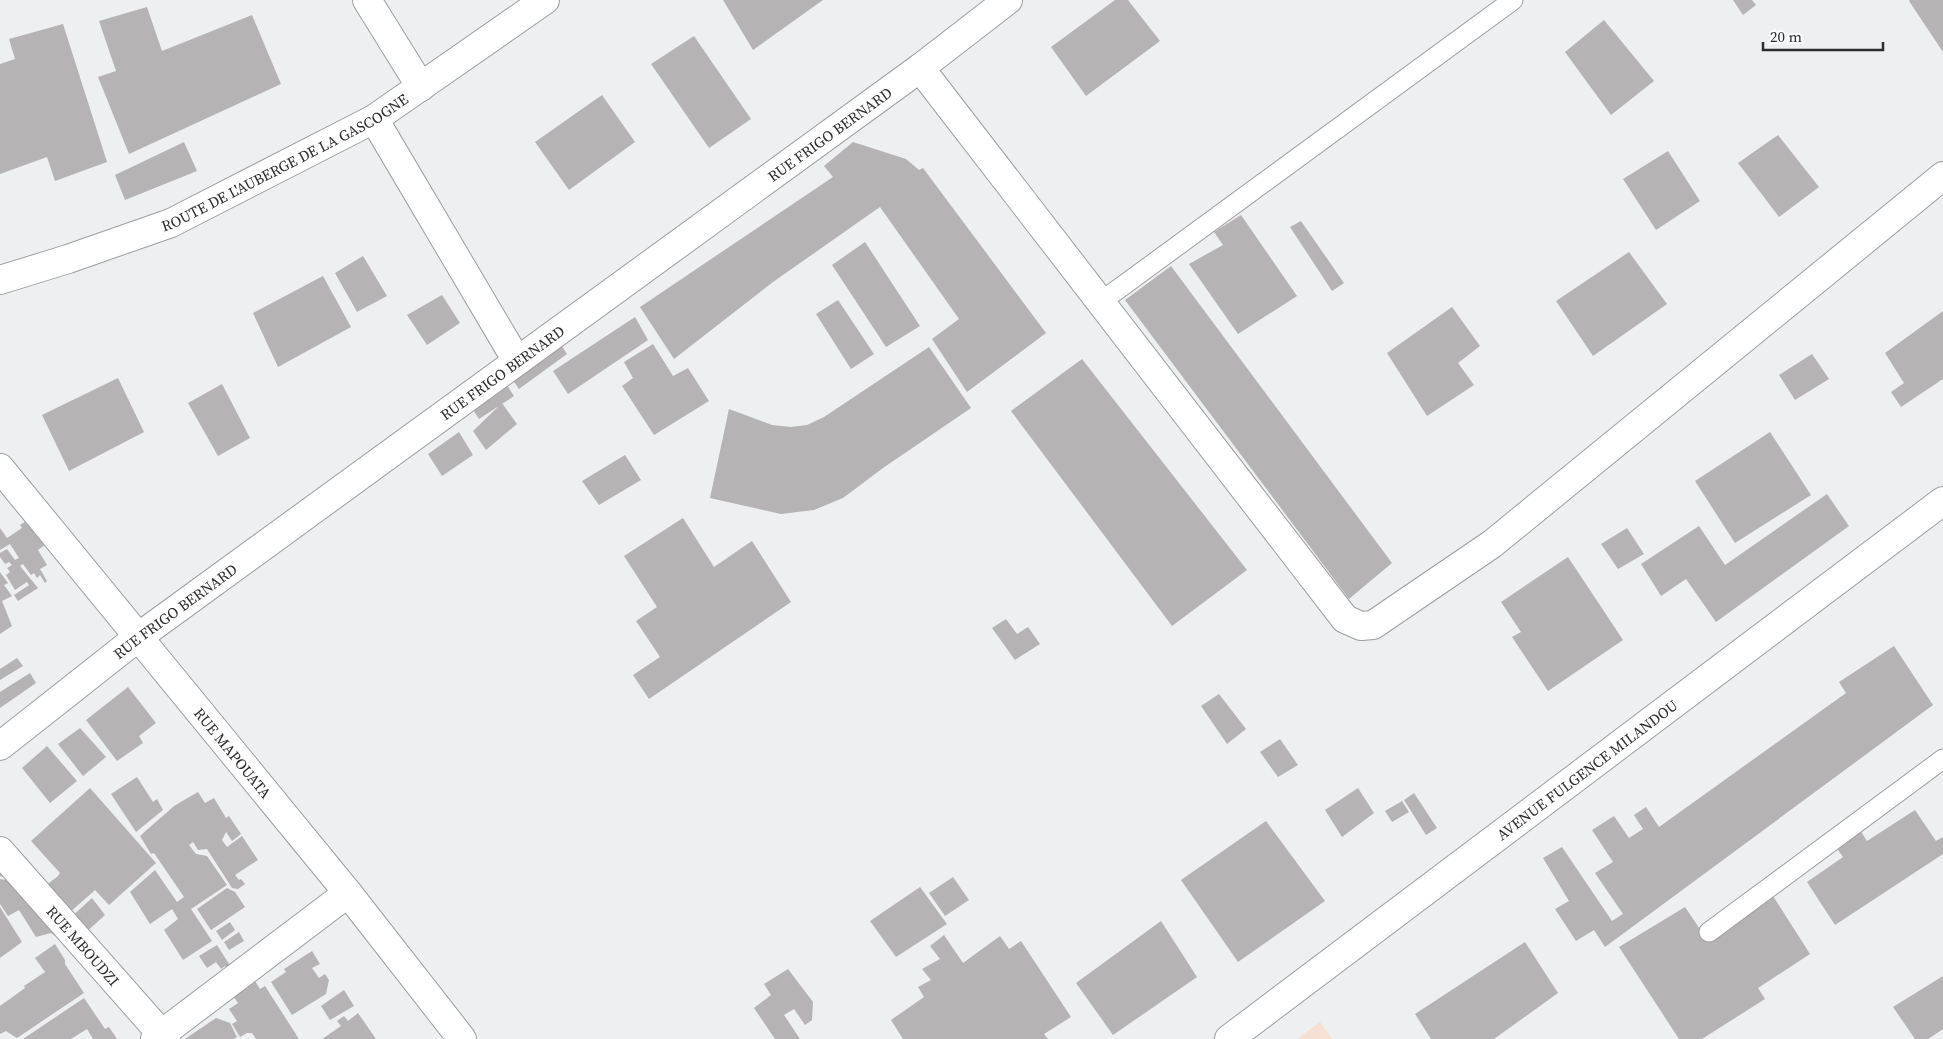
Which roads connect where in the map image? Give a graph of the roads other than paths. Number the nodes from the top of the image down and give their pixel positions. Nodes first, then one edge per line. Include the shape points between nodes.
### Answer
1 (367, 0) edge
2 (545, 0) edge
3 (1008, 0) edge
4 (1513, 0) edge
5 (920, 68) junction
6 (421, 87) junction
7 (374, 119) junction
8 (1943, 176) edge
9 (0, 280) edge
10 (1102, 302) junction
11 (517, 362) junction
12 (0, 468) edge
13 (1943, 501) edge
14 (138, 638) junction
15 (0, 746) edge
16 (1943, 759) edge
17 (0, 852) edge
18 (348, 893) junction
19 (1709, 932) dead end
20 (161, 1037) edge
21 (462, 1039) edge
22 (1230, 1039) edge

1 - 6 street
2 - 6 street, ROUTE DE L'AUBERGE DE LA GASCOGNE
3 - 5 street, RUE FRIGO BERNARD
4 - 10 lane
5 - 10 street
5 - 11 street, RUE FRIGO BERNARD
6 - 7 street, ROUTE DE L'AUBERGE DE LA GASCOGNE
7 - 9 street, ROUTE DE L'AUBERGE DE LA GASCOGNE via 171,222
7 - 11 street
8 - 10 street via 1492,544 1373,625 1361,626 1346,619
11 - 14 street, RUE FRIGO BERNARD
12 - 14 street, RUE MAPOUATA
13 - 22 street, AVENUE FULGENCE MILANDOU
14 - 15 street, RUE FRIGO BERNARD
14 - 18 street, RUE MAPOUATA
16 - 19 lane
17 - 20 street, RUE MBOUDZI
18 - 20 street
18 - 21 street, RUE MAPOUATA

